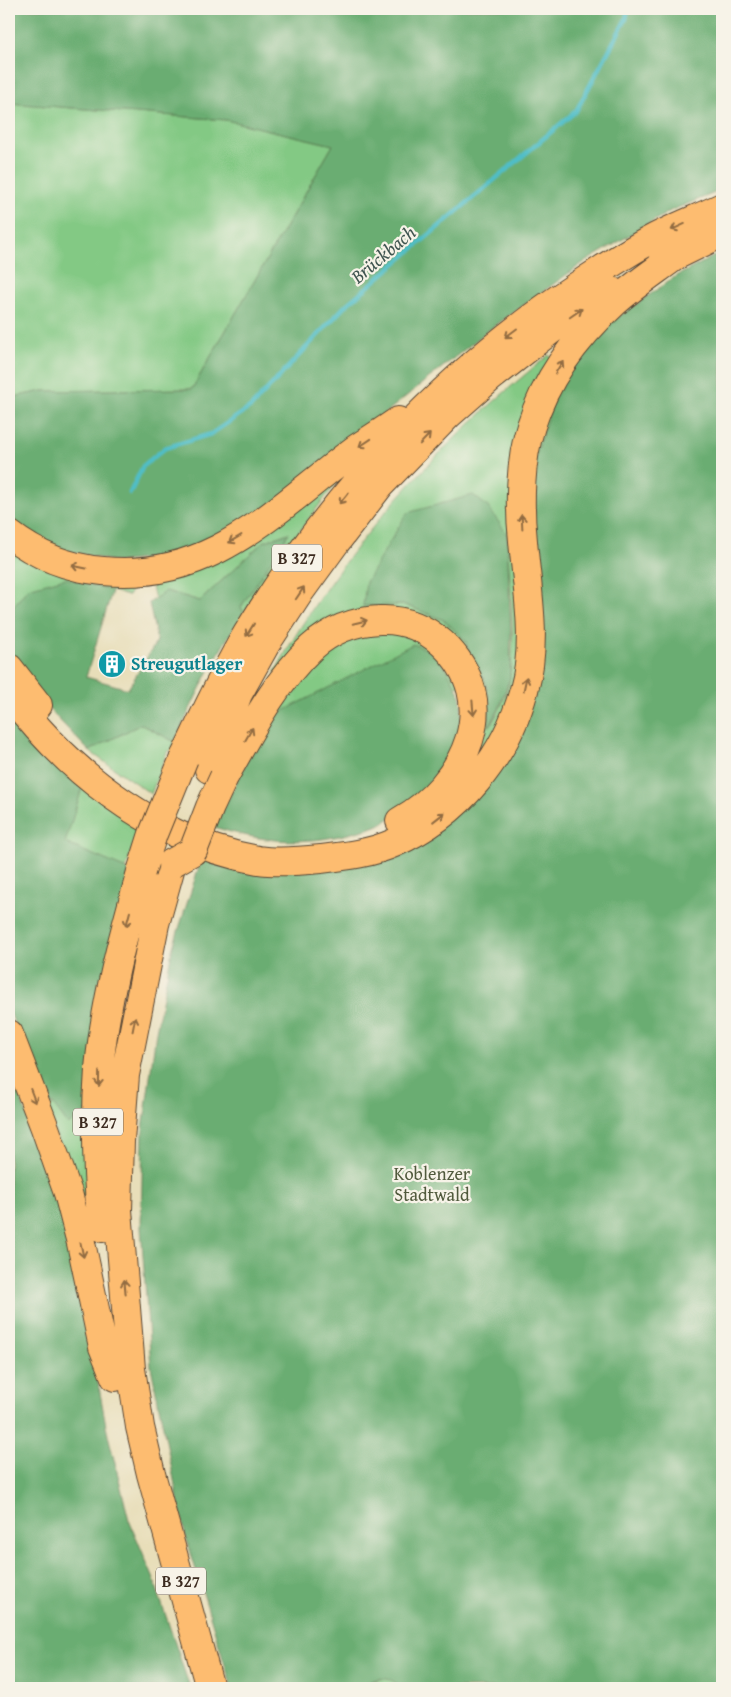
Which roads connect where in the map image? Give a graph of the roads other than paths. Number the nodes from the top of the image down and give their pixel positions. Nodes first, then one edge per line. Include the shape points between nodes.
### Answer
1 (722, 207) edge
2 (722, 233) edge
3 (678, 254) junction
4 (449, 386) junction
5 (9, 534) edge
6 (9, 668) edge
7 (9, 694) edge
8 (216, 773) junction
9 (159, 873) junction
10 (9, 1034) edge
11 (115, 1377) junction
12 (202, 1688) edge
13 (210, 1688) edge

1 -> 4 highway, B 327 via 663,233 606,266 498,342
2 - 3 highway, B 327
7 -> 3 highway via 54,746 99,786 176,834 216,850 260,860 352,856 392,844 427,826 454,806 497,754 525,688 532,631 522,540 523,469 530,427 546,388 566,355 591,326 615,302
8 -> 3 highway, B 327 via 238,694 267,642 330,549 380,485 448,415 551,330 615,286
4 -> 5 highway via 357,448 277,512 231,542 195,560 156,571 98,571 47,557
4 -> 9 highway, B 327, bridge via 403,431 319,528 247,635 215,692 166,801
8 -> 6 highway via 285,679 312,648 349,624 389,620 414,625 440,641 464,671 472,694 474,718 470,742 441,791 416,812 387,828 348,842 303,848 260,847 219,837 144,797 79,747 40,708
8 - 9 highway, B 327
9 -> 11 highway, B 327 via 117,965 99,1069 100,1208
13 -> 9 highway, B 327 via 140,1427 131,1369 118,1210 125,1075
10 -> 11 highway via 68,1193 103,1347
11 - 12 highway, B 327 via 136,1478 160,1566

